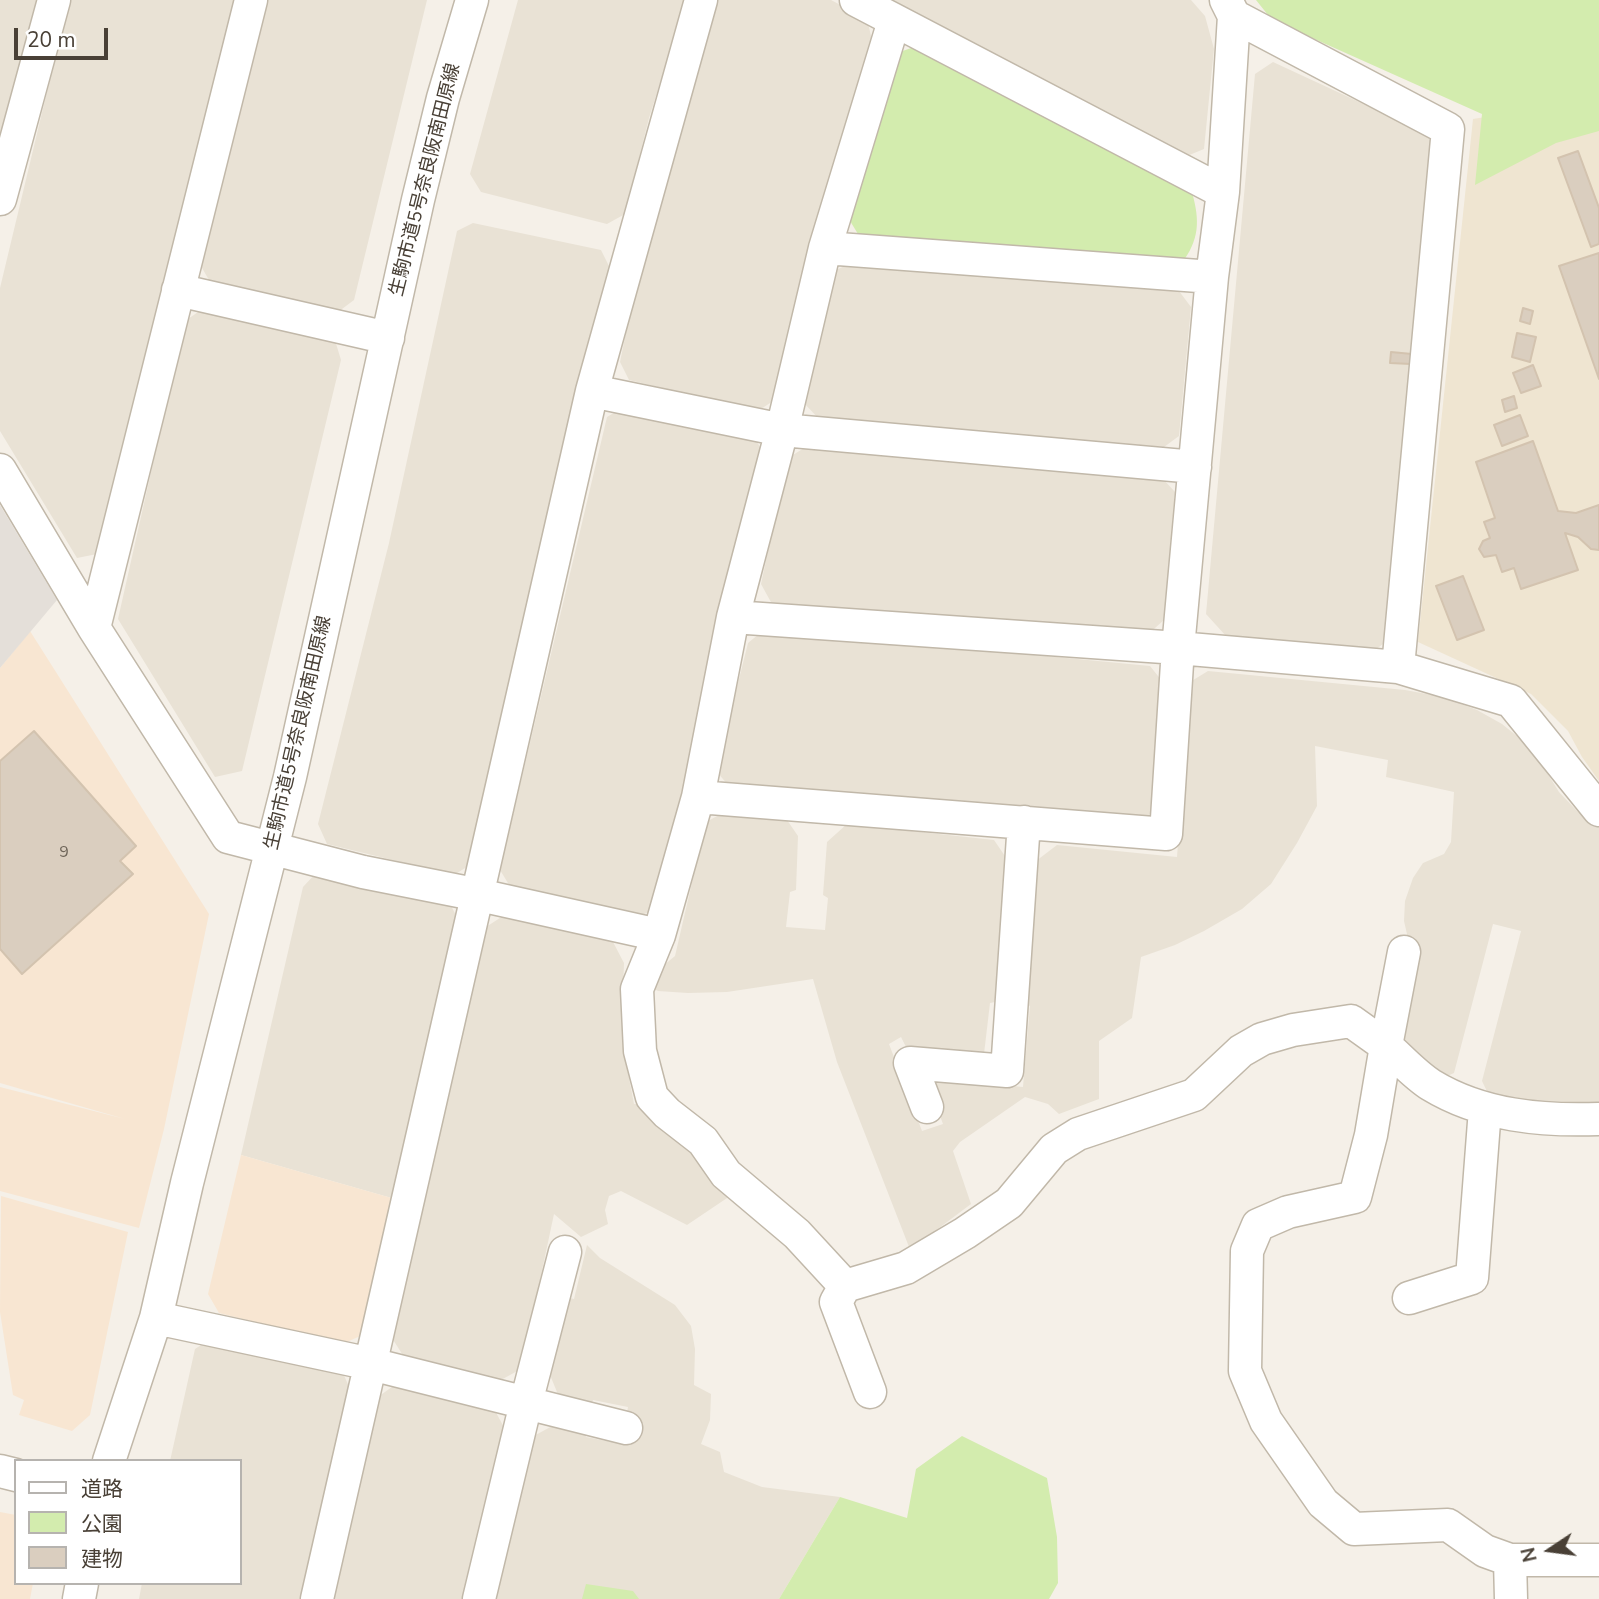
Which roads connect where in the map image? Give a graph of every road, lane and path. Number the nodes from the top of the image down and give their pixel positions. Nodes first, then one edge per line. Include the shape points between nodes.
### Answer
1 (54, 0) edge
2 (251, 0) edge
3 (472, 0) edge
4 (701, 0) edge
5 (856, 0) edge
6 (1230, 8) edge
7 (894, 21) junction
8 (1223, 192) junction
9 (0, 199) edge
10 (825, 248) junction
11 (1212, 277) junction
12 (178, 290) junction
13 (388, 338) junction
14 (592, 391) junction
15 (782, 430) junction
16 (1195, 467) junction
17 (0, 470) edge
18 (733, 617) junction
19 (94, 628) junction
20 (1178, 648) junction
21 (1398, 667) junction
22 (698, 797) junction
23 (1599, 810) edge
24 (1024, 822) junction
25 (273, 848) junction
26 (479, 895) junction
27 (659, 935) junction
28 (1405, 952) dead end
29 (1386, 1046) junction
30 (926, 1107) dead end
31 (1485, 1109) junction
32 (1599, 1119) edge
33 (565, 1252) dead end
34 (845, 1286) junction
35 (1409, 1298) dead end
36 (156, 1318) junction
37 (371, 1364) junction
38 (870, 1392) dead end
39 (526, 1403) junction
40 (626, 1428) dead end
41 (110, 1459) edge
42 (1510, 1560) junction
43 (1599, 1560) edge
44 (317, 1599) edge
45 (479, 1599) edge
46 (1511, 1599) edge

1 - 9 street
2 - 12 street
3 - 13 street, 生駒市道5号奈良阪南田原線 via 440,110
4 - 14 street
5 - 7 street
6 - 8 street
6 - 21 street via 1448,129
7 - 8 street
7 - 10 street
8 - 11 street
10 - 11 street
10 - 15 street
11 - 16 street
12 - 13 street
12 - 19 street
13 - 25 street, 生駒市道5号奈良阪南田原線
14 - 15 street
14 - 26 street
15 - 16 street
15 - 18 street
16 - 20 street
17 - 19 street
18 - 20 street
18 - 22 street
19 - 25 street via 228,837
20 - 21 street
20 - 24 street via 1166,835
21 - 23 street via 1511,701
22 - 24 street
22 - 27 street
24 - 30 street via 1007,1071 910,1063
25 - 26 street
25 - 36 street, 生駒市道5号奈良阪南田原線
26 - 27 street
26 - 37 street
27 - 34 street via 637,989 640,1051 652,1097 703,1141 726,1174 797,1234
28 - 29 street
29 - 31 street via 1430,1084
29 - 34 street via 1351,1021 1262,1039 1241,1051 1194,1095 1078,1134 1054,1149 1009,1203 906,1268
29 - 42 street via 1355,1196 1288,1212 1258,1225 1247,1251 1245,1371 1266,1421 1323,1503 1353,1529 1448,1525 1485,1551
31 - 32 street via 1553,1121
31 - 35 street via 1472,1278
33 - 39 street
34 - 38 street via 836,1302
36 - 37 street
36 - 41 street, 生駒市道5号奈良阪南田原線
37 - 39 street
37 - 44 street
39 - 40 street
39 - 45 street
42 - 43 street
42 - 46 street

